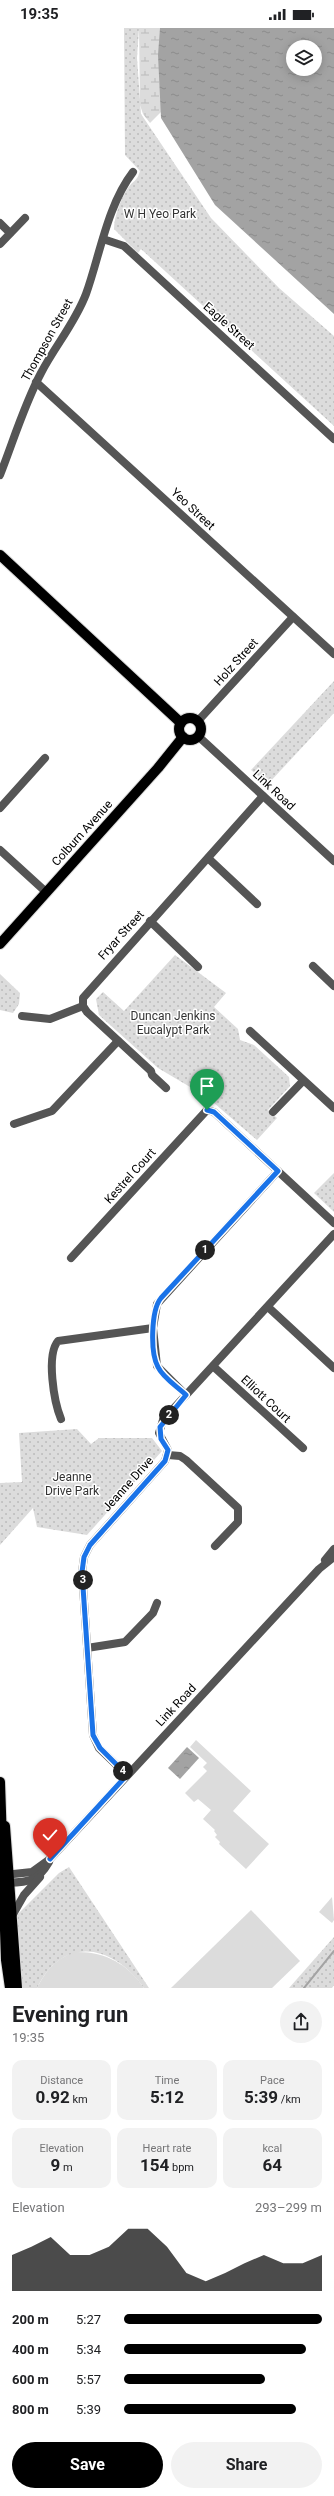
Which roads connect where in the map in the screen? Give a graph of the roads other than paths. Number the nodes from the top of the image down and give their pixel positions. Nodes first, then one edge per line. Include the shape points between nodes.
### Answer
1 (133, 172) dead end
2 (25, 218) dead end
3 (0, 223) edge
4 (10, 233) junction
5 (103, 239) junction
6 (0, 244) edge
7 (36, 382) junction
8 (334, 439) edge
9 (0, 475) edge
10 (0, 555) edge
11 (293, 617) junction
12 (334, 654) edge
13 (197, 722) junction
14 (181, 724) junction
15 (198, 736) junction
16 (183, 737) junction
17 (45, 758) dead end
18 (263, 796) junction
19 (0, 808) edge
20 (0, 851) edge
21 (209, 859) junction
22 (334, 861) edge
23 (46, 892) junction
24 (257, 904) dead end
25 (150, 921) junction
26 (0, 944) edge
27 (312, 966) dead end
28 (198, 967) dead end
29 (334, 986) edge
30 (83, 1006) junction
31 (22, 1016) dead end
32 (250, 1031) dead end
33 (118, 1041) junction
34 (303, 1081) junction
35 (166, 1088) dead end
36 (334, 1107) edge
37 (273, 1112) dead end
38 (14, 1124) dead end
39 (278, 1171) junction
40 (334, 1223) edge
41 (334, 1234) edge
42 (71, 1258) dead end
43 (268, 1308) junction
44 (153, 1328) junction
45 (214, 1367) junction
46 (334, 1368) edge
47 (186, 1395) junction
48 (61, 1419) dead end
49 (302, 1448) dead end
50 (168, 1455) junction
51 (215, 1546) dead end
52 (334, 1549) edge
53 (334, 1557) edge
54 (319, 1569) junction
55 (157, 1603) dead end
56 (87, 1648) junction
57 (127, 1775) junction
58 (0, 1782) edge
59 (50, 1859) junction
60 (42, 1874) junction
61 (6, 1879) junction
62 (12, 1916) junction
63 (7, 1960) edge
64 (10, 1988) edge
65 (17, 1988) edge

1 - 5 street, Thompson Street via 125,182
2 - 4 street
3 - 4 street
4 - 6 street
5 - 7 street, Thompson Street via 86,294 74,321
5 - 8 street, Eagle Street via 124,246
7 - 9 street, Thompson Street
7 - 11 street, Yeo Street
10 - 14 main road
11 - 12 street, Yeo Street
11 - 13 street, Holz Street
13 - 14 main road via 189,719
13 - 15 main road via 200,730
14 - 16 main road via 180,732
15 - 16 main road via 189,740
15 - 18 street, Link Road
16 - 23 main road, Colburn Avenue
17 - 19 street
18 - 21 street, Fryar Street
18 - 22 street, Link Road
20 - 23 street
21 - 24 street
21 - 25 street, Fryar Street
23 - 26 main road, Colburn Avenue
25 - 28 street
25 - 30 street, Fryar Street via 85,993
27 - 29 street
30 - 31 street via 50,1019
30 - 33 street
32 - 34 street
33 - 35 street
33 - 38 street via 52,1111
34 - 36 street
34 - 37 street
39 - 40 street
39 - 42 street, Kestrel Court via 214,1112 207,1110
39 - 44 street via 157,1304
41 - 43 street, Jeanne Drive
43 - 45 street, Jeanne Drive
43 - 46 street
44 - 47 street via 157,1366
44 - 48 street via 58,1341 53,1346 52,1355 56,1406
45 - 47 street, Jeanne Drive
45 - 49 street, Elliott Court
47 - 50 street, Jeanne Drive via 160,1427 159,1433 167,1446
50 - 51 street via 180,1456 186,1460 238,1508 238,1522
50 - 56 street, Jeanne Drive via 98,1535 84,1557 82,1572
52 - 54 street, Link Road
53 - 54 street, Link Road
54 - 57 street, Link Road
55 - 56 street via 153,1613 125,1642
56 - 57 street, Jeanne Drive via 93,1735 100,1748
57 - 59 street, Link Road
58 - 61 main road
59 - 60 street, Link Road
59 - 61 street, Link Road via 32,1872
60 - 61 street via 31,1881
60 - 62 street, Link Road via 18,1903
61 - 62 main road
61 - 63 main road
62 - 63 main road
63 - 64 main road
63 - 65 main road

